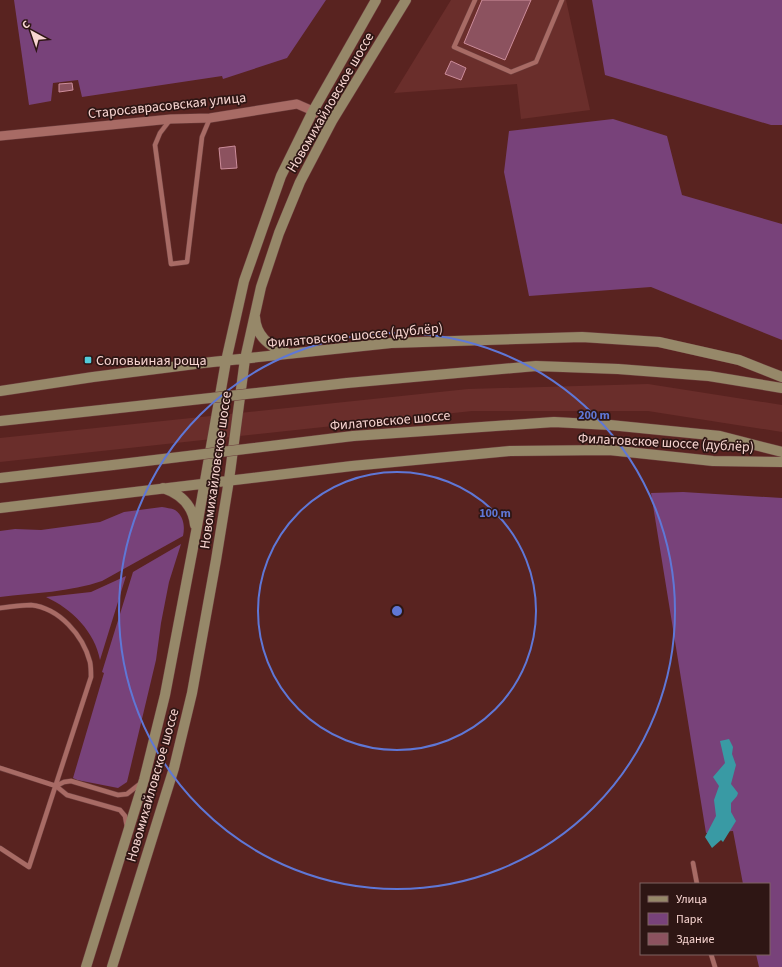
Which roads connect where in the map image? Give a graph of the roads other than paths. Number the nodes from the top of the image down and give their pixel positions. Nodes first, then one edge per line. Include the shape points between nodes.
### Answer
1 (376, 0) edge
2 (406, 0) edge
3 (474, 0) edge
4 (562, 0) edge
5 (313, 111) junction
6 (210, 118) junction
7 (171, 119) junction
8 (332, 121) junction
9 (0, 136) edge
10 (255, 312) junction
11 (289, 354) junction
12 (245, 359) junction
13 (226, 361) junction
14 (782, 377) edge
15 (782, 388) edge
16 (0, 391) edge
17 (0, 421) edge
18 (782, 452) edge
19 (782, 462) edge
20 (0, 478) edge
21 (229, 480) junction
22 (205, 483) junction
23 (162, 488) junction
24 (0, 508) edge
25 (196, 532) junction
26 (0, 608) edge
27 (0, 768) edge
28 (144, 780) junction
29 (56, 786) junction
30 (127, 836) junction
31 (0, 848) edge
32 (693, 862) dead end
33 (697, 883) edge
34 (711, 955) edge
35 (86, 967) edge
36 (112, 967) edge
37 (715, 967) edge

1 - 5 main road, Новомихайловское шоссе
2 - 8 main road, Новомихайловское шоссе
3 - 4 lane via 454,47 511,72 536,62
5 - 6 street, Старосаврасовская улица via 297,104
5 - 8 street, Старосаврасовская улица
5 - 13 main road, Новомихайловское шоссе via 281,176 262,228 244,281
6 - 7 street, Старосаврасовская улица
6 - 7 lane via 202,137 187,262 171,264 155,145 160,133
7 - 9 street, Старосаврасовская улица
8 - 10 main road, Новомихайловское шоссе via 300,182 279,233
10 - 11 main road via 256,323 266,341
10 - 12 main road, Новомихайловское шоссе
11 - 12 main road, Филатовское шоссе (дублёр)
11 - 14 main road, Филатовское шоссе (дублёр) via 391,343 582,337 659,342 739,360
12 - 13 main road, Филатовское шоссе (дублёр)
12 - 21 main road, Новомихайловское шоссе
13 - 16 main road, Филатовское шоссе (дублёр)
13 - 22 main road, Новомихайловское шоссе
15 - 17 main road, bridge via 709,376 536,366 347,383
18 - 20 main road, Филатовское шоссе, bridge via 720,436 554,422 353,436
19 - 21 main road, Филатовское шоссе (дублёр) via 713,461 609,450 510,451
21 - 22 main road, Филатовское шоссе (дублёр)
21 - 36 main road, Новомихайловское шоссе via 192,693 174,768
22 - 23 main road, Филатовское шоссе (дублёр)
22 - 25 main road, Новомихайловское шоссе
23 - 24 main road, Филатовское шоссе (дублёр)
23 - 25 main road via 173,491 187,503 193,514
25 - 28 main road, Новомихайловское шоссе via 165,695
26 - 29 lane via 31,605 53,612 75,631 90,663 91,677
27 - 29 lane
28 - 29 lane via 127,794 118,794 71,781
28 - 30 main road, Новомихайловское шоссе
29 - 30 lane via 67,795 120,810 125,816
29 - 31 lane via 29,867
30 - 35 main road, Новомихайловское шоссе
32 - 33 lane
34 - 37 lane

